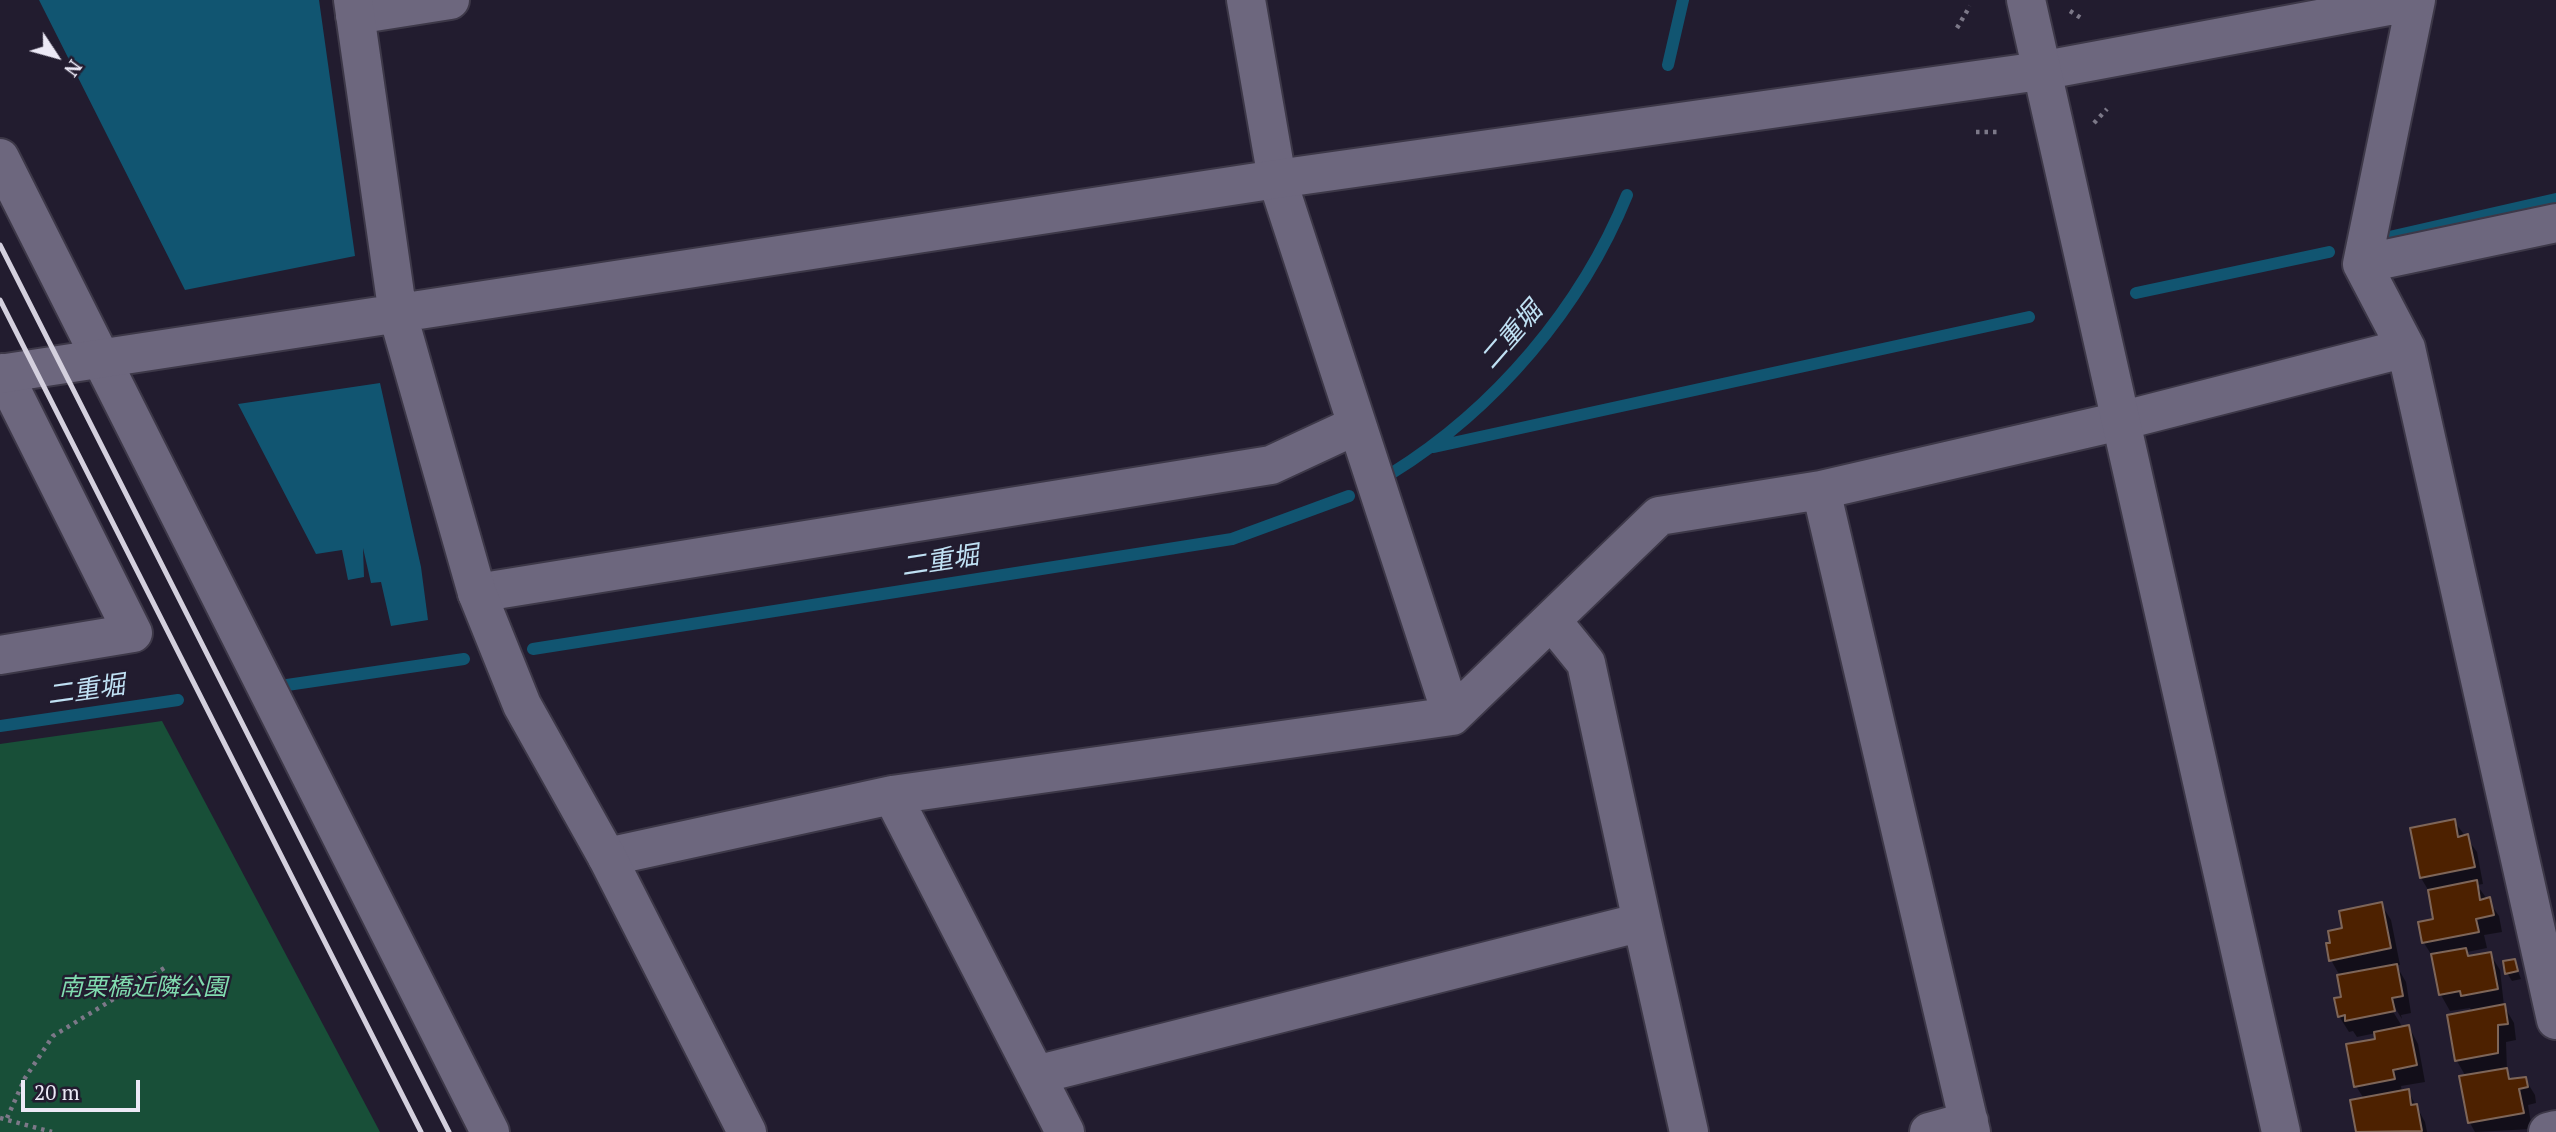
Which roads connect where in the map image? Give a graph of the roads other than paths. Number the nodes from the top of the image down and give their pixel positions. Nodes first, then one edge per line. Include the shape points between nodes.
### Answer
1 (450, 0) edge
2 (1246, 0) edge
3 (2026, 0) edge
4 (2416, 1) edge
5 (354, 7) edge
6 (2040, 71) junction
7 (0, 158) edge
8 (1277, 179) junction
9 (2556, 223) edge
10 (2362, 264) junction
11 (398, 316) junction
12 (2406, 348) junction
13 (103, 359) junction
14 (1, 374) edge
15 (2120, 421) junction
16 (1357, 425) junction
17 (1821, 490) junction
18 (477, 593) junction
19 (1552, 621) junction
20 (0, 655) edge
21 (1452, 716) junction
22 (892, 795) junction
23 (607, 857) junction
24 (1642, 922) junction
25 (2556, 1020) edge
26 (1036, 1074) junction
27 (1970, 1126) edge
28 (2556, 1130) edge
29 (490, 1132) edge
30 (747, 1132) edge
31 (1065, 1132) edge
32 (1689, 1132) edge
33 (1929, 1132) edge
34 (2281, 1132) edge
35 (2548, 1132) edge

1 - 5 street
2 - 8 street
3 - 6 street
4 - 6 street
4 - 10 street
5 - 11 street
6 - 8 street
6 - 15 street
7 - 13 street
8 - 11 street
8 - 16 street
9 - 10 street
10 - 12 street
11 - 13 street
11 - 18 street
12 - 15 street
12 - 25 street
13 - 14 street
13 - 29 street
14 - 20 street via 134,633
15 - 17 street
15 - 34 street
16 - 18 street via 1271,465
16 - 21 street
17 - 19 street via 1659,516
17 - 27 street
18 - 23 street via 522,705
19 - 21 street
19 - 24 street via 1586,663
21 - 22 street
22 - 23 street
22 - 26 street
23 - 30 street
24 - 26 street
24 - 32 street
26 - 31 street
27 - 33 street
28 - 35 street

